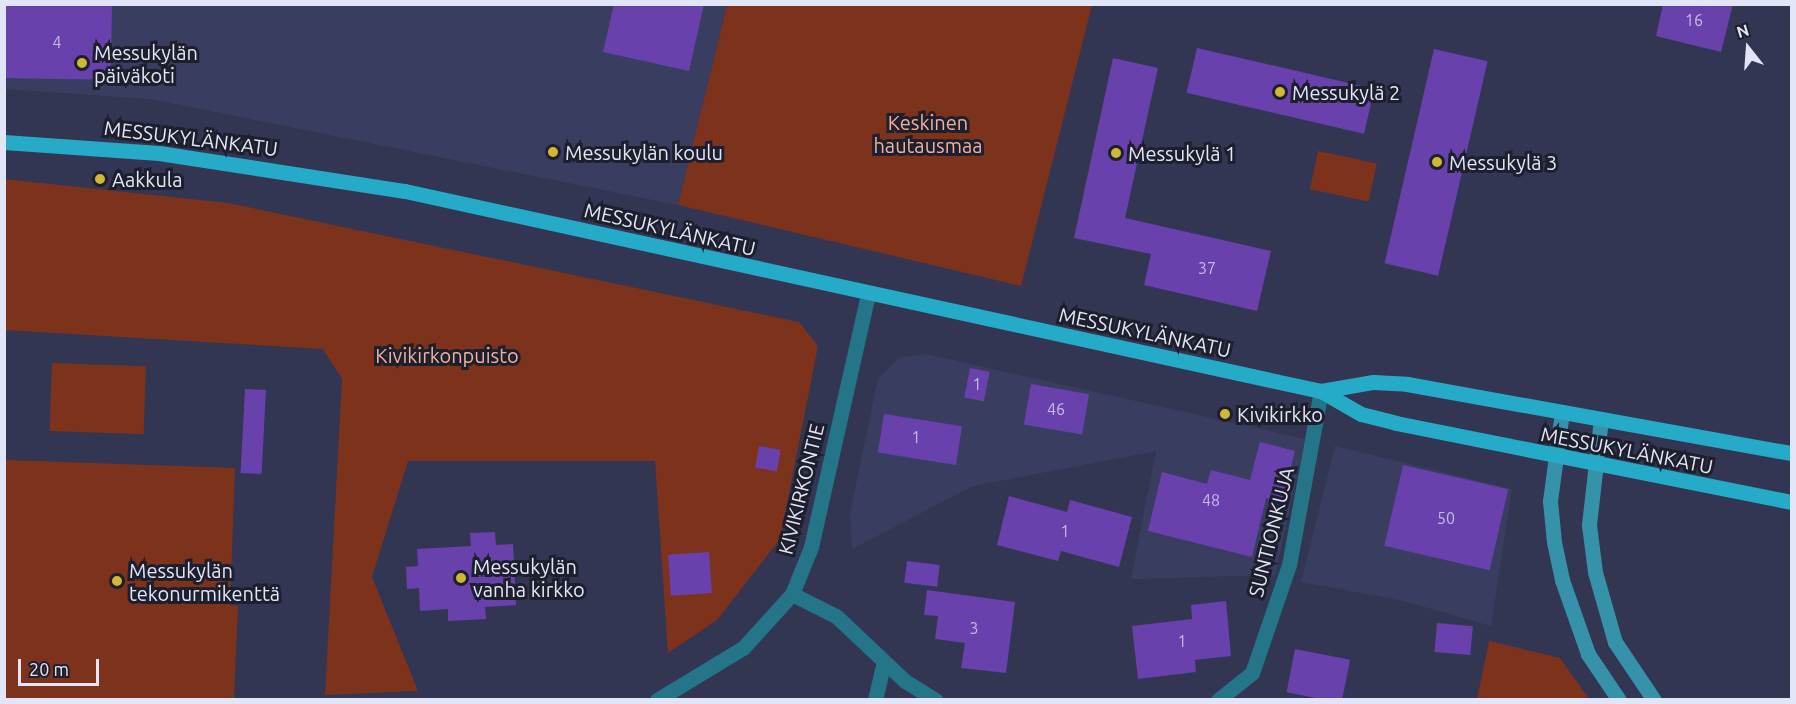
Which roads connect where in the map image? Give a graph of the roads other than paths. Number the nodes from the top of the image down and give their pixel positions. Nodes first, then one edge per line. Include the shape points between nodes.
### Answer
1 (4, 142) edge
2 (868, 294) junction
3 (1321, 391) junction
4 (1562, 412) junction
5 (1601, 419) junction
6 (1791, 453) edge
7 (1553, 457) junction
8 (1594, 465) junction
9 (1791, 502) edge
10 (792, 594) junction
11 (884, 662) junction
12 (657, 699) edge
13 (875, 699) edge
14 (935, 699) edge
15 (1218, 699) edge
16 (1618, 699) edge
17 (1654, 699) edge

1 - 2 main road, MESSUKYLÄNKATU via 182,156 405,191
2 - 3 main road, MESSUKYLÄNKATU
2 - 10 street, KIVIKIRKONTIE via 811,547
3 - 4 main road, MESSUKYLÄNKATU via 1373,382 1407,384
3 - 7 main road, MESSUKYLÄNKATU via 1361,414
3 - 15 street, SUNTIONKUJA via 1289,565 1252,673
4 - 5 main road, MESSUKYLÄNKATU
4 - 7 main road
5 - 6 main road, MESSUKYLÄNKATU
5 - 8 main road
7 - 8 main road, MESSUKYLÄNKATU
7 - 16 main road via 1550,501 1562,580 1588,654
8 - 9 main road, MESSUKYLÄNKATU
8 - 17 main road via 1589,525 1601,604 1615,642
10 - 11 street via 836,616
10 - 12 street, KIVIKIRKONTIE via 743,648
11 - 13 street
11 - 14 street

